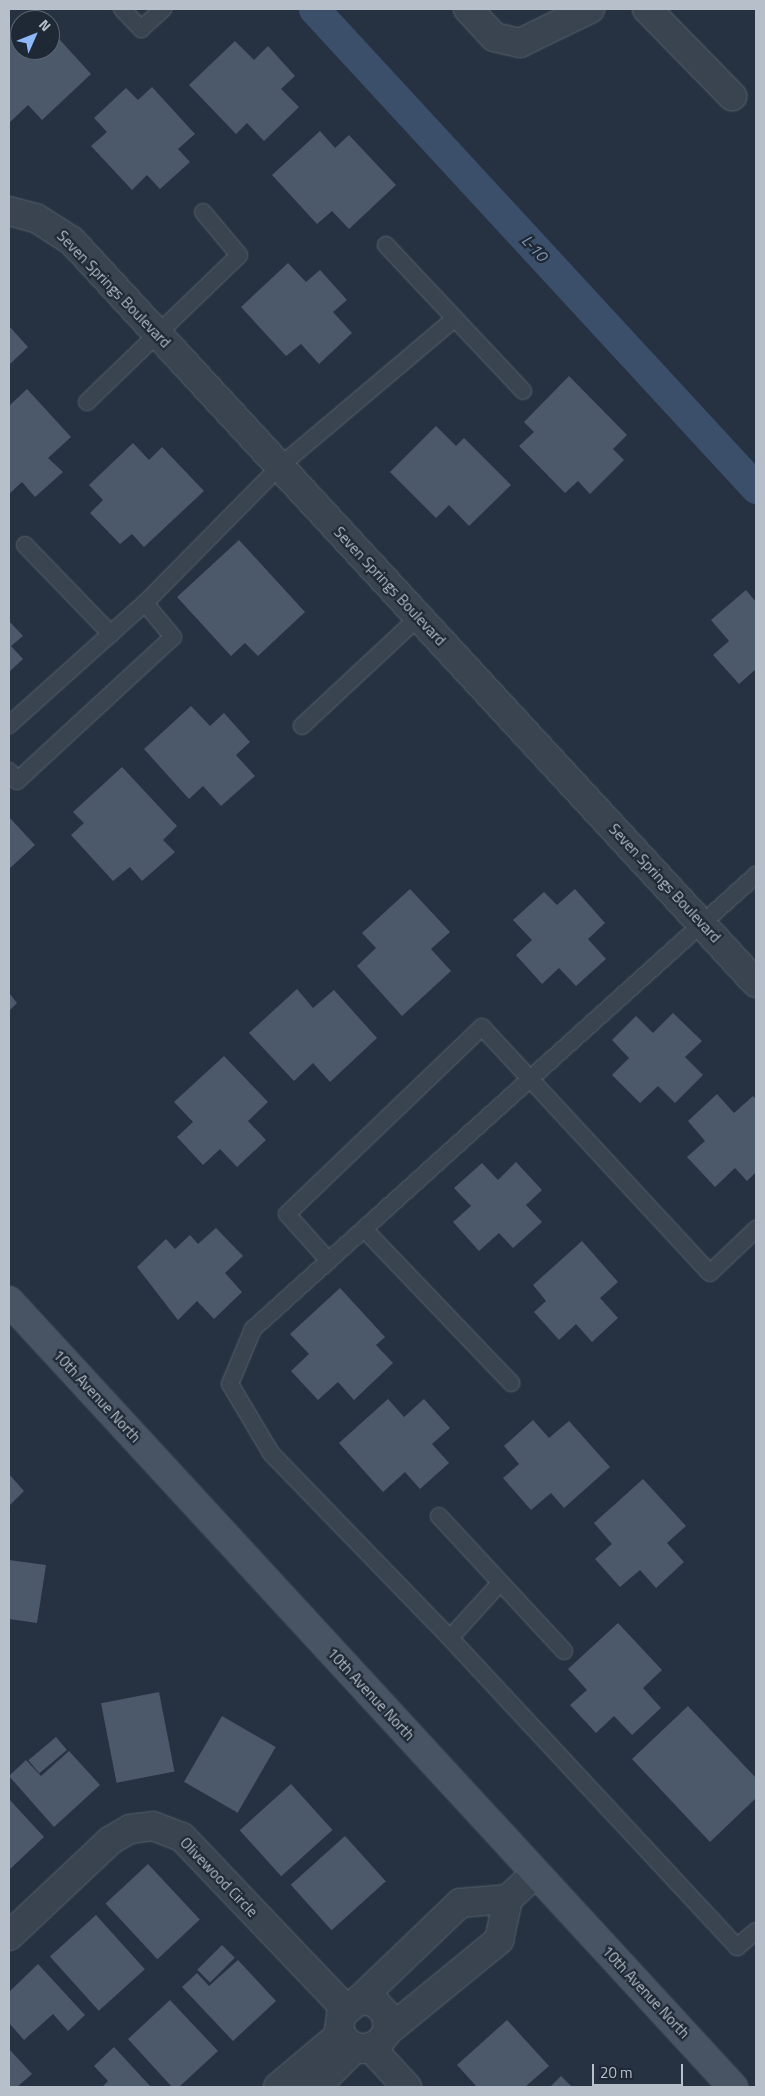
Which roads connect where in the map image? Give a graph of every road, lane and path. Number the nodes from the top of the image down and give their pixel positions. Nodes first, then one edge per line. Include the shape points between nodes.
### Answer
1 (122, 9) edge
2 (163, 9) edge
3 (468, 9) edge
4 (590, 9) edge
5 (647, 9) edge
6 (732, 96) dead end
7 (9, 211) edge
8 (203, 212) dead end
9 (386, 245) dead end
10 (454, 319) junction
11 (158, 334) junction
12 (523, 391) dead end
13 (87, 402) dead end
14 (279, 466) junction
15 (25, 545) dead end
16 (145, 603) junction
17 (419, 617) junction
18 (111, 634) junction
19 (9, 725) edge
20 (302, 726) dead end
21 (9, 771) edge
22 (756, 875) edge
23 (702, 924) junction
24 (756, 983) edge
25 (532, 1078) junction
26 (364, 1229) junction
27 (756, 1229) edge
28 (329, 1261) junction
29 (9, 1301) edge
30 (511, 1382) dead end
31 (439, 1516) dead end
32 (499, 1584) junction
33 (450, 1638) junction
34 (564, 1651) dead end
35 (536, 1873) junction
36 (508, 1899) junction
37 (756, 1931) edge
38 (9, 1936) edge
39 (360, 2028) junction
40 (278, 2087) edge
41 (316, 2087) edge
42 (407, 2087) edge
43 (734, 2087) edge

1 - 2 lane via 141,29
3 - 4 street via 494,37 520,42
5 - 6 street
7 - 11 street, Seven Springs Boulevard via 36,218 72,242
8 - 11 lane via 239,255
9 - 10 lane
10 - 12 lane
10 - 14 lane
11 - 13 lane
11 - 14 street, Seven Springs Boulevard
14 - 16 lane
14 - 17 street, Seven Springs Boulevard
15 - 18 lane
16 - 18 lane
16 - 21 lane via 173,637 17,781
17 - 20 lane
17 - 23 street, Seven Springs Boulevard
18 - 19 lane
22 - 23 lane
23 - 24 street, Seven Springs Boulevard
23 - 25 lane
25 - 26 lane
25 - 27 lane via 710,1274
25 - 28 lane via 482,1027 287,1214
26 - 28 lane
26 - 30 lane
28 - 33 lane via 253,1329 230,1384 271,1453
29 - 35 street, 10th Avenue North
31 - 32 lane
32 - 33 lane
32 - 34 lane
33 - 37 lane via 737,1948
35 - 36 street
35 - 43 street, 10th Avenue North
36 - 39 street via 499,1940
36 - 39 street via 460,1903
38 - 39 street, Olivewood Circle via 111,1840 130,1829 152,1826 182,1837
39 - 40 street
39 - 41 street
39 - 42 street, Olivewood Circle

